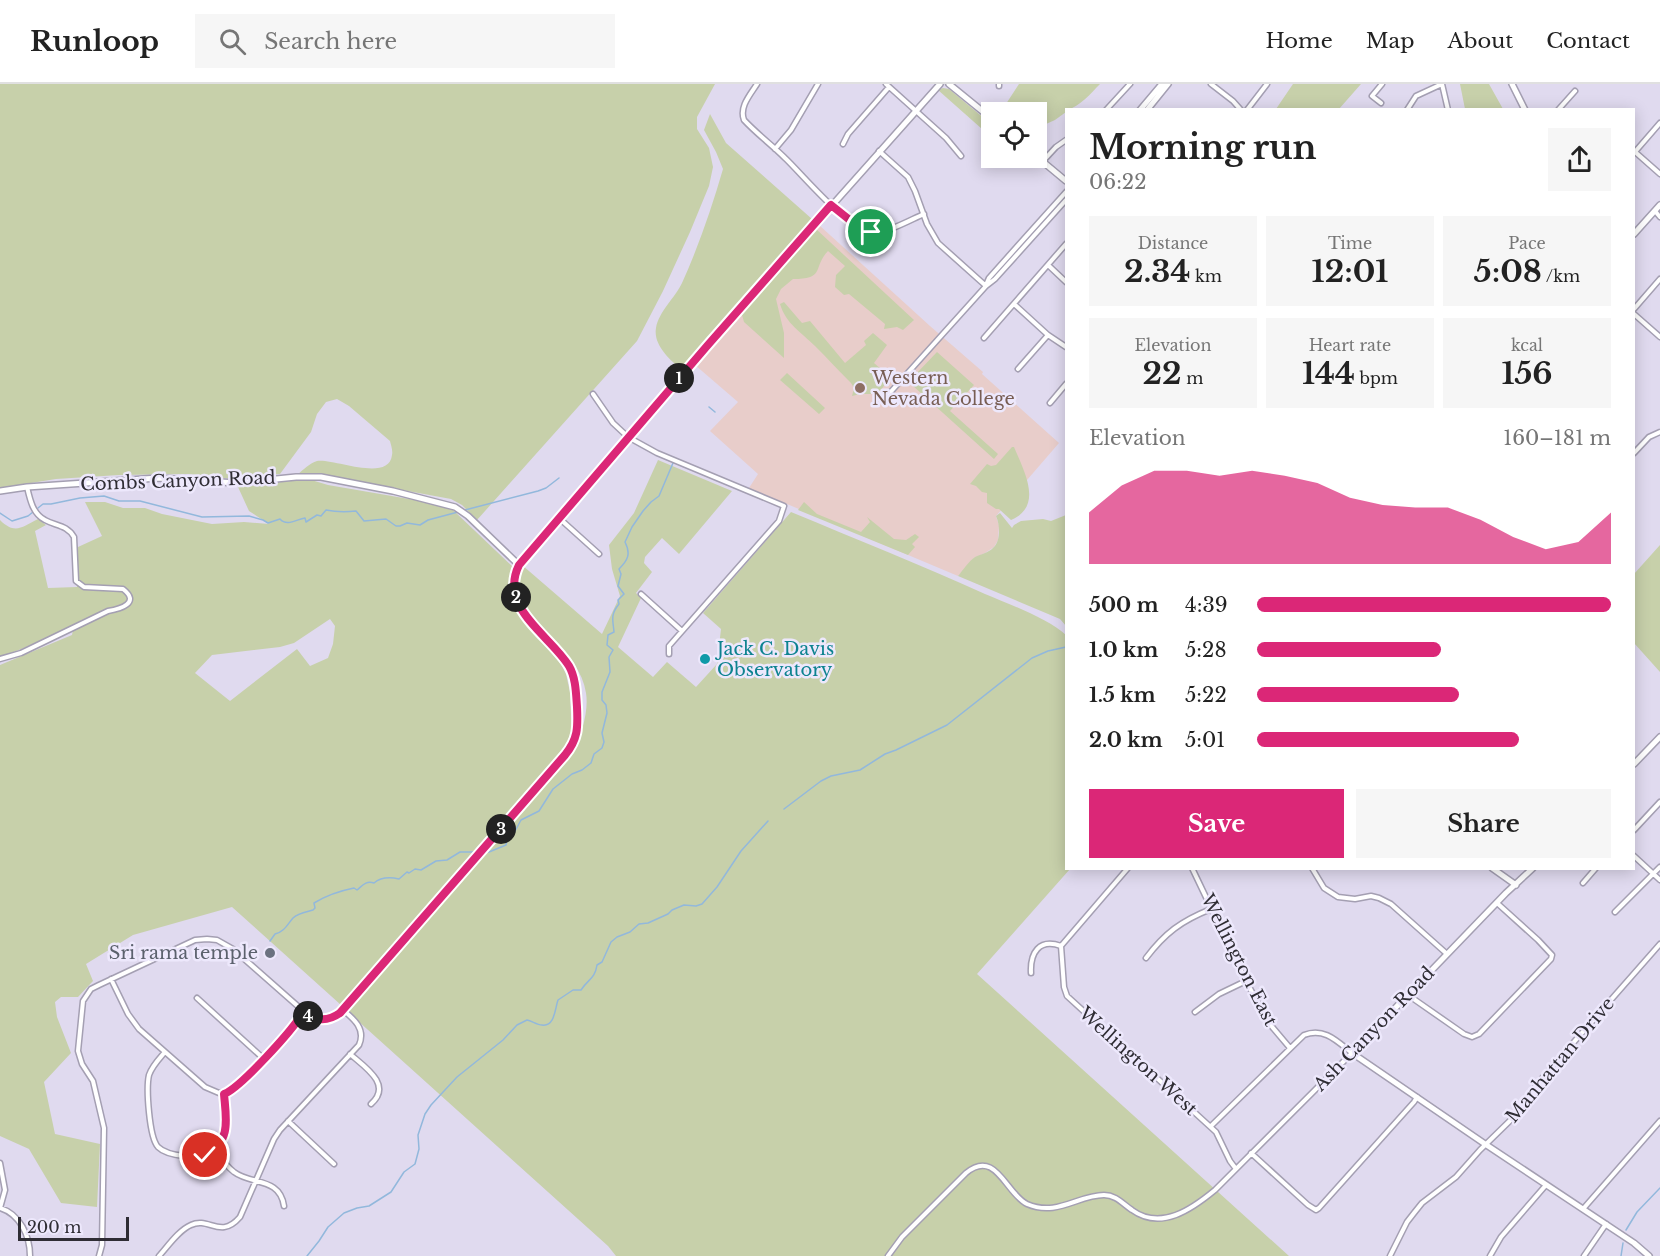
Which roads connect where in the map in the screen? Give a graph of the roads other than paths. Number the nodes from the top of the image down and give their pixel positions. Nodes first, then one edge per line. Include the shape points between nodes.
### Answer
1 (757, 84) edge
2 (818, 84) edge
3 (940, 84) edge
4 (949, 84) edge
5 (1130, 84) edge
6 (1162, 84) edge
7 (1168, 84) edge
8 (1211, 84) edge
9 (1267, 84) edge
10 (1382, 84) edge
11 (1442, 84) edge
12 (1512, 84) edge
13 (888, 86) edge
14 (1575, 91) dead end
15 (1381, 103) dead end
16 (1108, 108) edge
17 (1142, 108) edge
18 (1149, 108) edge
19 (1238, 108) edge
20 (1249, 108) edge
21 (1408, 108) edge
22 (1448, 108) edge
23 (1525, 108) edge
24 (1560, 108) edge
25 (981, 110) edge
26 (915, 111) junction
27 (1660, 123) edge
28 (1065, 141) edge
29 (843, 144) dead end
30 (775, 149) junction
31 (1635, 150) edge
32 (879, 151) junction
33 (1635, 152) edge
34 (962, 156) dead end
35 (1047, 157) edge
36 (1047, 164) edge
37 (1660, 174) edge
38 (1065, 180) edge
39 (1065, 193) edge
40 (1065, 201) edge
41 (831, 205) junction
42 (1660, 205) edge
43 (1655, 211) junction
44 (924, 214) junction
45 (1660, 217) edge
46 (1635, 233) edge
47 (1065, 245) edge
48 (1048, 265) junction
49 (1660, 279) edge
50 (1065, 281) edge
51 (986, 286) junction
52 (1014, 304) junction
53 (1635, 308) edge
54 (1635, 315) edge
55 (1048, 335) junction
56 (984, 338) dead end
57 (1660, 338) edge
58 (1065, 346) edge
59 (1018, 369) dead end
60 (1065, 385) edge
61 (593, 394) dead end
62 (887, 396) dead end
63 (1050, 403) dead end
64 (1660, 432) edge
65 (628, 437) junction
66 (1635, 452) edge
67 (27, 487) junction
68 (0, 491) edge
69 (559, 518) junction
70 (598, 554) dead end
71 (519, 565) junction
72 (642, 594) dead end
73 (682, 631) junction
74 (669, 654) dead end
75 (0, 659) edge
76 (1660, 737) edge
77 (1635, 763) edge
78 (1660, 802) edge
79 (1635, 829) edge
80 (1635, 857) edge
81 (1660, 867) edge
82 (1126, 870) edge
83 (1193, 870) edge
84 (1313, 870) edge
85 (1495, 870) edge
86 (1531, 870) edge
87 (1594, 870) edge
88 (1653, 874) junction
89 (1660, 880) edge
90 (1582, 883) dead end
91 (1516, 885) junction
92 (1497, 903) junction
93 (1211, 909) junction
94 (1615, 912) dead end
95 (1660, 944) edge
96 (1061, 946) junction
97 (1655, 950) junction
98 (1447, 954) junction
99 (1660, 954) edge
100 (1146, 958) dead end
101 (1031, 973) dead end
102 (111, 979) junction
103 (1246, 981) junction
104 (1408, 995) junction
105 (197, 998) dead end
106 (343, 1010) junction
107 (303, 1012) junction
108 (1195, 1012) dead end
109 (1290, 1048) junction
110 (165, 1052) junction
111 (1352, 1053) junction
112 (350, 1054) junction
113 (264, 1059) junction
114 (224, 1094) junction
115 (1417, 1096) junction
116 (371, 1104) dead end
117 (288, 1120) junction
118 (1660, 1120) edge
119 (1211, 1126) junction
120 (1485, 1144) junction
121 (215, 1150) junction
122 (1251, 1153) junction
123 (0, 1163) edge
124 (334, 1164) dead end
125 (1236, 1169) junction
126 (257, 1180) junction
127 (1546, 1184) junction
128 (284, 1206) dead end
129 (0, 1208) edge
130 (1583, 1209) junction
131 (1606, 1224) junction
132 (30, 1256) edge
133 (99, 1256) edge
134 (159, 1256) edge
135 (888, 1256) edge
136 (1390, 1256) edge
137 (1490, 1256) edge
138 (1584, 1256) edge
139 (1649, 1256) edge

1 - 30 street via 742,117
2 - 30 street
3 - 26 street
4 - 25 street
5 - 16 street
6 - 17 street
7 - 18 street
8 - 19 street
9 - 20 street
10 - 15 street via 1372,96
11 - 21 street via 1416,96
11 - 22 street
12 - 23 street
13 - 26 street
13 - 29 street
14 - 24 street
26 - 32 street
26 - 34 street
27 - 31 street
28 - 35 street
30 - 41 street
32 - 41 street
32 - 44 street via 908,177
33 - 37 street
36 - 38 street
39 - 51 street
40 - 51 street
41 - 44 street via 861,229 871,232
41 - 65 street
42 - 43 street
43 - 45 street
43 - 46 street
44 - 51 street via 938,243
47 - 48 street
48 - 50 street
48 - 52 street
49 - 53 street
51 - 62 street
52 - 55 street
52 - 56 street
54 - 57 street
55 - 58 street
55 - 59 street
60 - 63 street
61 - 65 street
64 - 66 street
65 - 69 street
65 - 73 street via 784,507 771,531
67 - 68 street, Combs Canyon Road
67 - 71 street, Combs Canyon Road via 158,477 236,483 321,477 455,507
67 - 75 street via 31,505 38,514 72,533 76,581 84,586 123,589 129,602
69 - 70 street
69 - 71 street
71 - 106 street via 513,585 517,599 531,623 572,672 577,714 575,742
72 - 73 street
73 - 74 street via 669,646
76 - 77 street
78 - 79 street
80 - 88 street
81 - 88 street
82 - 96 street
83 - 93 street, Wellington East
84 - 98 street via 1324,888 1338,897 1371,896 1391,904
85 - 91 street
86 - 91 street, Ash Canyon Road
87 - 90 street
88 - 89 street
88 - 94 street
91 - 92 street, Ash Canyon Road
92 - 98 street, Ash Canyon Road
92 - 104 street via 1552,955 1479,1034 1464,1034
93 - 100 street via 1183,922 1160,940
93 - 103 street, Wellington East
95 - 97 street, Manhattan Drive
96 - 101 street via 1051,943 1037,949 1030,962
96 - 119 street, Wellington West via 1067,996
97 - 99 street
97 - 120 street, Manhattan Drive via 1537,1084 1524,1107
98 - 104 street, Ash Canyon Road
102 - 107 street via 195,940 217,940 237,952
102 - 110 street via 134,1023
102 - 133 street via 85,996 78,1042 82,1064 93,1081 104,1128
103 - 108 street
103 - 109 street, Wellington East via 1268,1022
104 - 111 street, Ash Canyon Road
105 - 113 street
106 - 107 street via 323,1020
106 - 112 street via 361,1031 359,1045
107 - 113 street
109 - 111 street via 1304,1035 1319,1032
109 - 119 street
110 - 114 street via 205,1087
110 - 121 street via 149,1076 154,1141 160,1149 192,1158
111 - 115 street
111 - 122 street, Ash Canyon Road
112 - 116 street via 379,1084 378,1096
112 - 117 street
113 - 114 street
114 - 121 street via 225,1134
115 - 120 street
115 - 122 street via 1316,1210
117 - 124 street
117 - 126 street via 274,1139
118 - 130 street
119 - 125 street, Wellington West
120 - 127 street
120 - 136 street, Manhattan Drive via 1456,1177 1419,1206
121 - 126 street via 234,1172
122 - 125 street, Ash Canyon Road
123 - 129 street via 5,1190
125 - 135 street, Ash Canyon Road via 1191,1208 1156,1219 1138,1214 1108,1196 1062,1207 1031,1205 1021,1200 995,1170 986,1166 974,1168 919,1219
126 - 128 street via 277,1191
126 - 134 street via 237,1221 220,1228 193,1224
127 - 130 street
127 - 137 street
129 - 132 street via 13,1214 21,1224
130 - 131 street
131 - 138 street
131 - 139 street

